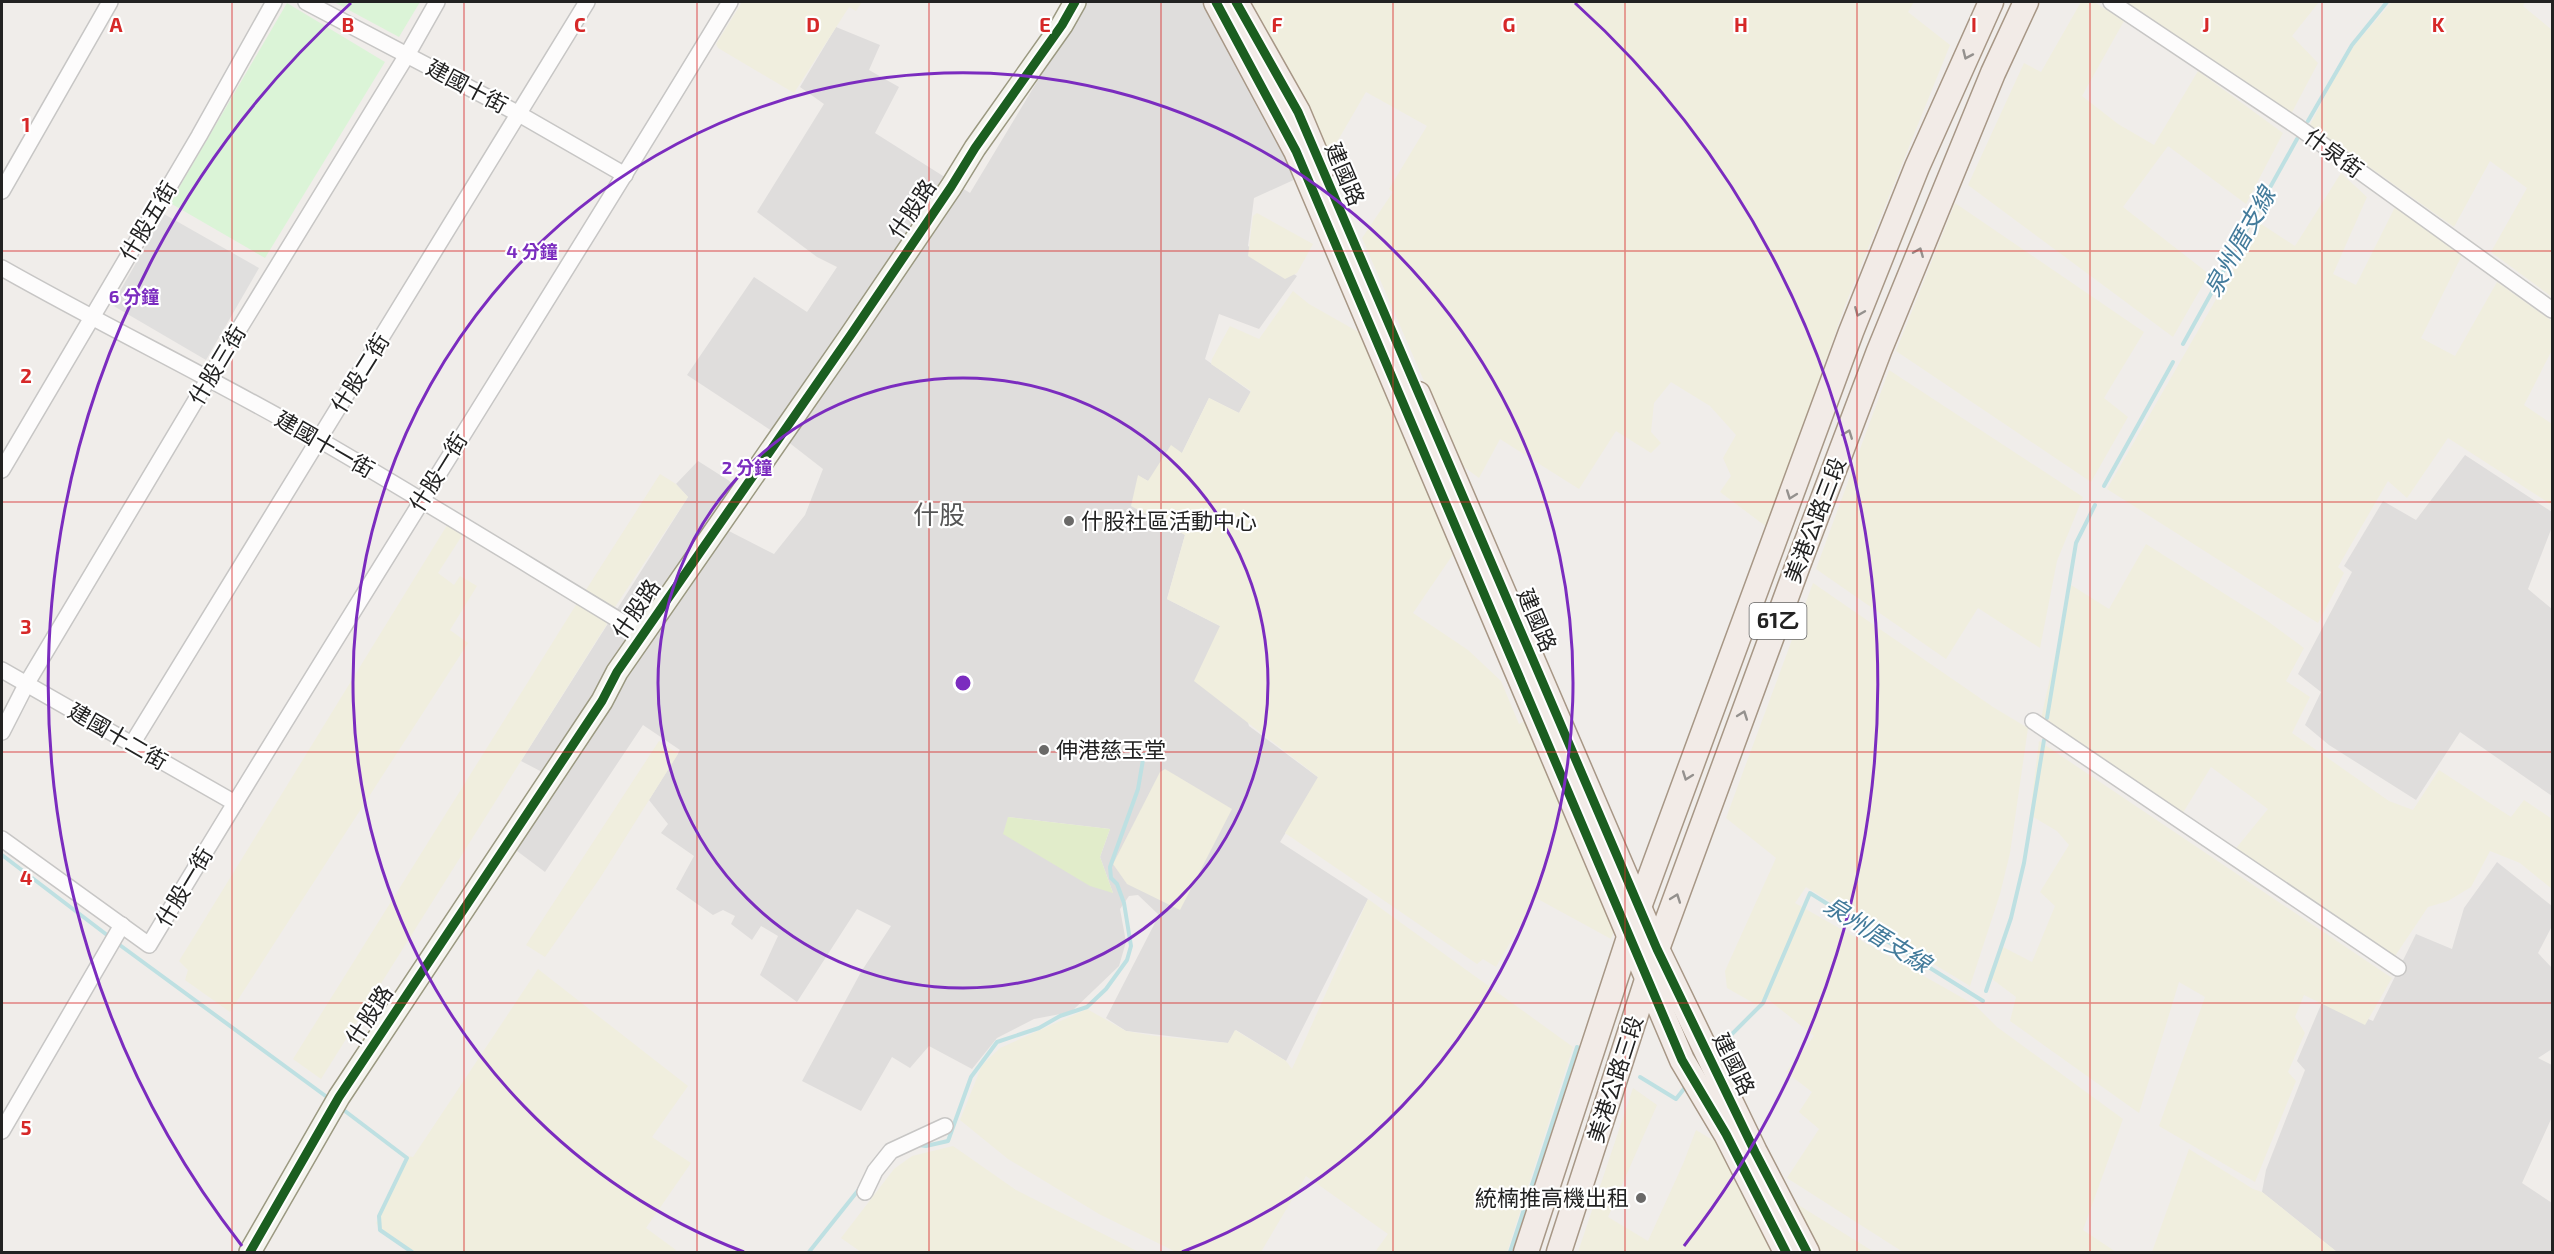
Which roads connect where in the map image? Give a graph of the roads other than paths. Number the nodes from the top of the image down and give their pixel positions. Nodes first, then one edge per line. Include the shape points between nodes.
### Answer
1 (110, 2) edge
2 (274, 2) edge
3 (306, 2) edge
4 (437, 2) edge
5 (587, 2) edge
6 (730, 2) edge
7 (1075, 2) edge
8 (1216, 2) edge
9 (1236, 2) edge
10 (1991, 2) edge
11 (2026, 2) edge
12 (2111, 2) edge
13 (407, 55) junction
14 (519, 114) junction
15 (625, 175) junction
16 (2, 191) edge
17 (2, 268) edge
18 (2553, 310) edge
19 (91, 318) junction
20 (209, 378) junction
21 (319, 439) junction
22 (1437, 461) junction
23 (2, 470) edge
24 (420, 501) junction
25 (642, 634) junction
26 (2, 670) edge
27 (27, 683) junction
28 (2033, 721) dead end
29 (2, 732) edge
30 (132, 744) junction
31 (235, 802) junction
32 (2, 839) edge
33 (1640, 907) junction
34 (122, 925) junction
35 (1630, 935) junction
36 (1657, 950) junction
37 (2398, 968) dead end
38 (1648, 977) junction
39 (945, 1126) dead end
40 (2, 1131) edge
41 (866, 1192) dead end
42 (250, 1252) edge
43 (1526, 1252) edge
44 (1559, 1252) edge
45 (1786, 1252) edge
46 (1807, 1252) edge

1 - 16 street
2 - 19 street, 什股五街
3 - 13 street, 建國十街
4 - 13 street, 什股三街
5 - 14 street, 什股二街
6 - 15 street, 什股一街
7 - 25 street, 什股路 via 850,336
8 - 22 main road, 建國路 via 1296,150
9 - 22 main road, 建國路 via 1298,112
10 -> 33 main road, 美港公路三段 / 61乙 via 1917,167 1851,332
36 -> 11 main road, 美港公路三段 / 61乙 via 1880,351 1993,73
12 - 18 street, 什泉街 via 2298,127
13 - 14 street, 建國十街
13 - 20 street, 什股三街
14 - 15 street, 建國十街
14 - 21 street, 什股二街
15 - 24 street, 什股一街
17 - 19 street, 建國十一街
19 - 20 street, 建國十一街
19 - 23 street, 什股五街
20 - 21 street, 建國十一街
20 - 27 street, 什股三街
21 - 24 street, 建國十一街
21 - 30 street, 什股二街
22 - 33 main road, 建國路
22 - 35 main road, 建國路
24 - 25 street, 建國十一街
24 - 31 street, 什股一街
25 - 42 street, 什股路 via 602,701 339,1097
26 - 27 street, 建國十二街
27 - 29 street, 什股三街
27 - 30 street, 建國十二街
28 - 37 street
30 - 31 street, 建國十二街
31 - 34 street, 什股一街 via 150,945
32 - 34 street
33 - 35 main road, 美港公路三段 / 61乙
33 - 36 main road, 建國路
34 - 40 street
35 - 38 main road, 建國路
35 - 43 main road, 美港公路三段 / 61乙
36 - 38 main road, 美港公路三段 / 61乙
36 - 46 main road, 建國路
38 - 44 main road, 美港公路三段 / 61乙
38 - 45 main road, 建國路 via 1682,1060 1726,1134
39 - 41 street via 891,1150 875,1171

